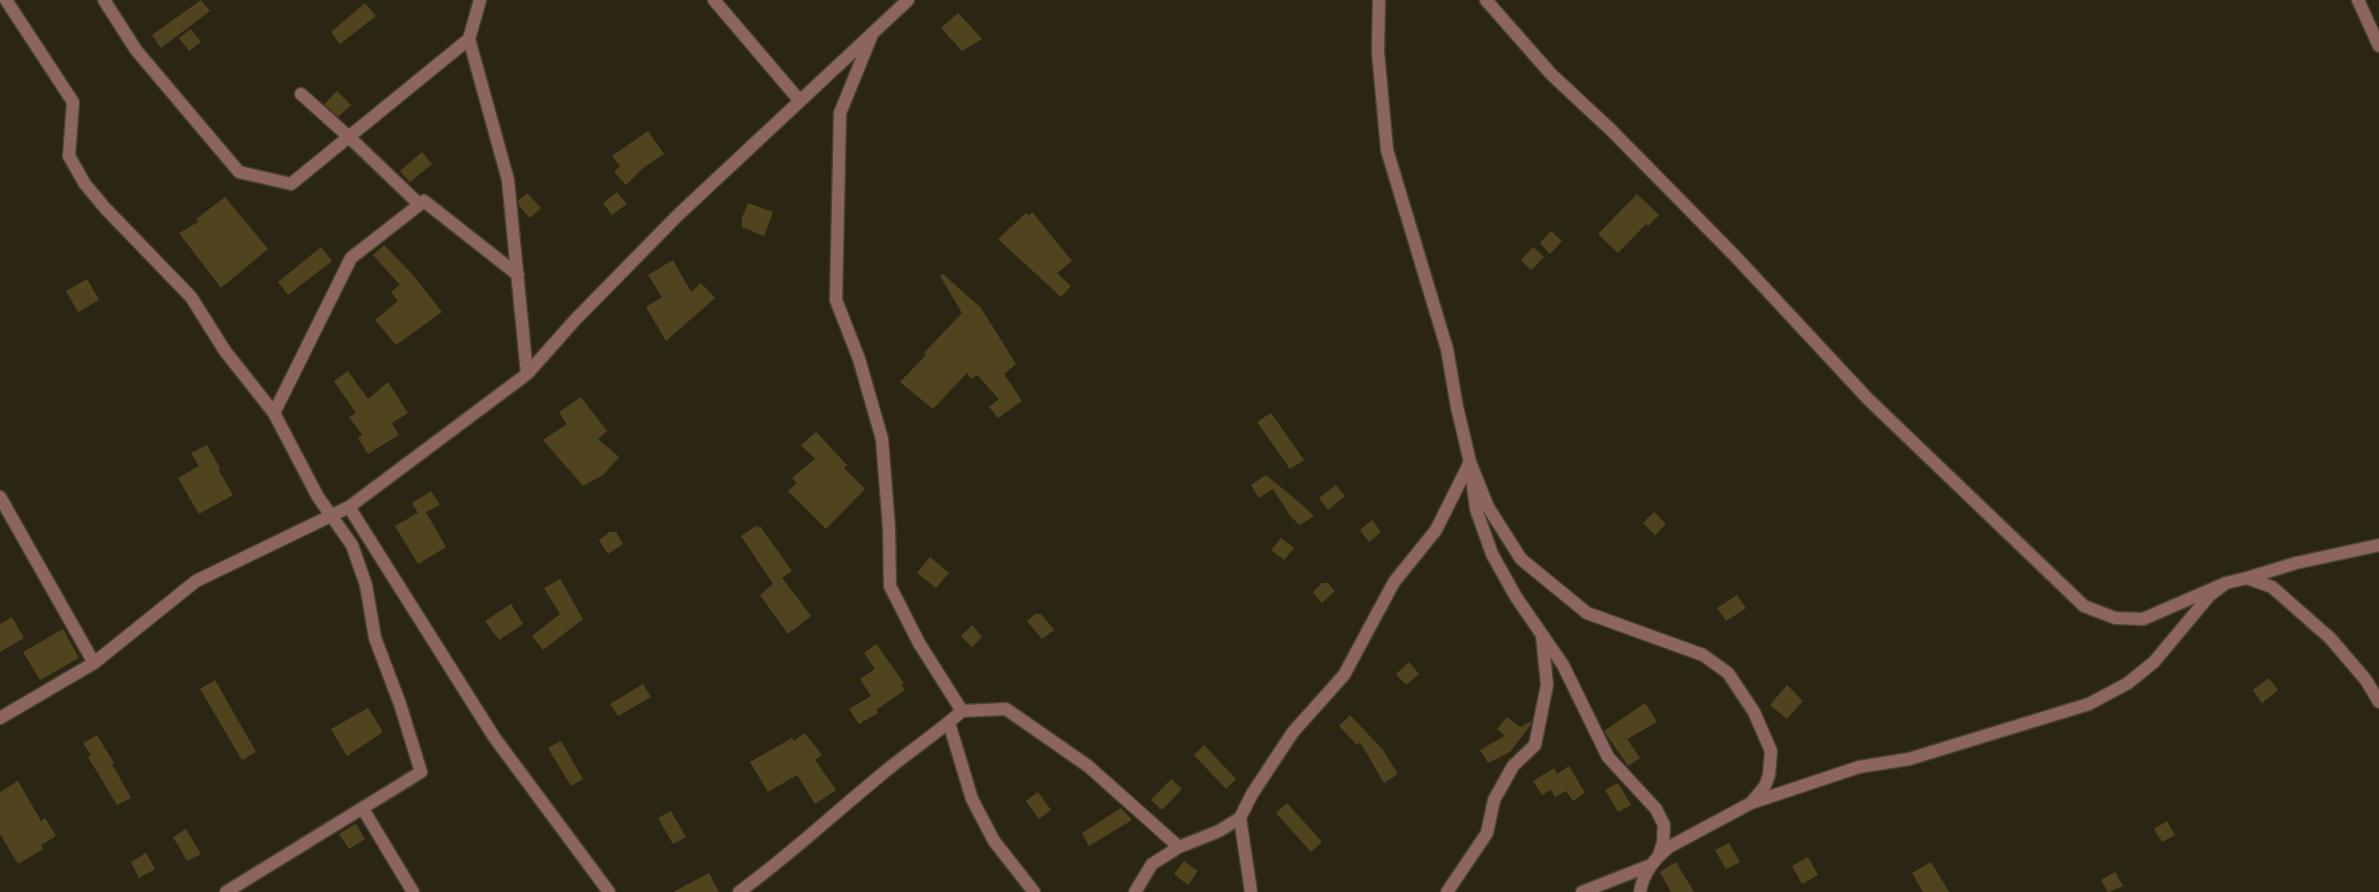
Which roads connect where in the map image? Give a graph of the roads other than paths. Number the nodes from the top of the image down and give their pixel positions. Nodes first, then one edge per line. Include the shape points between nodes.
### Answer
1 (6, 0) edge
2 (104, 0) edge
3 (480, 0) edge
4 (714, 0) edge
5 (908, 0) edge
6 (1379, 0) edge
7 (1486, 0) edge
8 (2358, 0) edge
9 (872, 33) junction
10 (469, 39) junction
11 (2379, 46) edge
12 (301, 94) dead end
13 (800, 101) junction
14 (349, 137) junction
15 (419, 204) junction
16 (518, 275) junction
17 (527, 374) junction
18 (274, 413) junction
19 (1470, 462) junction
20 (0, 497) edge
21 (350, 507) junction
22 (332, 515) junction
23 (2379, 545) edge
24 (2247, 578) junction
25 (2226, 584) junction
26 (1542, 632) junction
27 (94, 663) junction
28 (2379, 702) edge
29 (962, 711) junction
30 (0, 718) edge
31 (948, 723) junction
32 (1751, 803) junction
33 (363, 809) junction
34 (1240, 818) junction
35 (1178, 847) junction
36 (1655, 860) junction
37 (226, 892) edge
38 (413, 892) edge
39 (609, 892) edge
40 (739, 892) edge
41 (1034, 892) edge
42 (1135, 892) edge
43 (1251, 892) edge
44 (1446, 892) edge
45 (1582, 892) edge
46 (1640, 892) edge

1 - 18 street via 73,102 69,156 85,184 191,297 225,351
2 - 14 street via 136,50 239,172 291,184
3 - 10 street
4 - 13 street
5 - 9 street
6 - 19 street via 1378,52 1387,150 1447,349
7 - 25 street via 1551,74 1735,256 1868,399 2084,606 2115,618 2143,619
8 - 11 street
9 - 13 street
9 - 29 street via 840,114 836,300 882,439 890,586 919,643
10 - 14 street
10 - 16 street via 508,180
12 - 14 street
13 - 17 street via 678,215
14 - 15 street
15 - 16 street via 424,201
15 - 18 street via 351,258
16 - 17 street
17 - 21 street
18 - 22 street via 308,479
19 - 26 street via 1476,509 1492,554 1516,597
19 - 32 street via 1488,507 1521,559 1545,581 1587,613 1702,655 1728,673 1754,712 1771,752 1769,775
19 - 34 street via 1436,530 1394,582 1344,675 1293,732
20 - 27 street
21 - 22 street
21 - 39 street via 494,737
22 - 27 street via 196,581
22 - 33 street via 352,545 366,585 375,638 421,772
23 - 24 street via 2296,562
24 - 25 street
24 - 28 street via 2272,587 2330,638 2366,680
25 - 32 street via 2210,595 2154,662 2128,683 2089,704 1909,759 1859,767
26 - 36 street via 1563,665 1608,757 1656,809 1664,825 1663,844
26 - 44 street via 1547,685 1536,745 1513,766 1494,800 1487,833
27 - 30 street
29 - 31 street
29 - 35 street via 1006,709 1088,766
31 - 40 street via 881,774 794,851
31 - 41 street via 972,799 994,841
32 - 36 street via 1669,847
33 - 37 street
33 - 38 street
34 - 35 street via 1219,831
34 - 43 street
35 - 42 street via 1152,864
36 - 45 street
36 - 46 street

